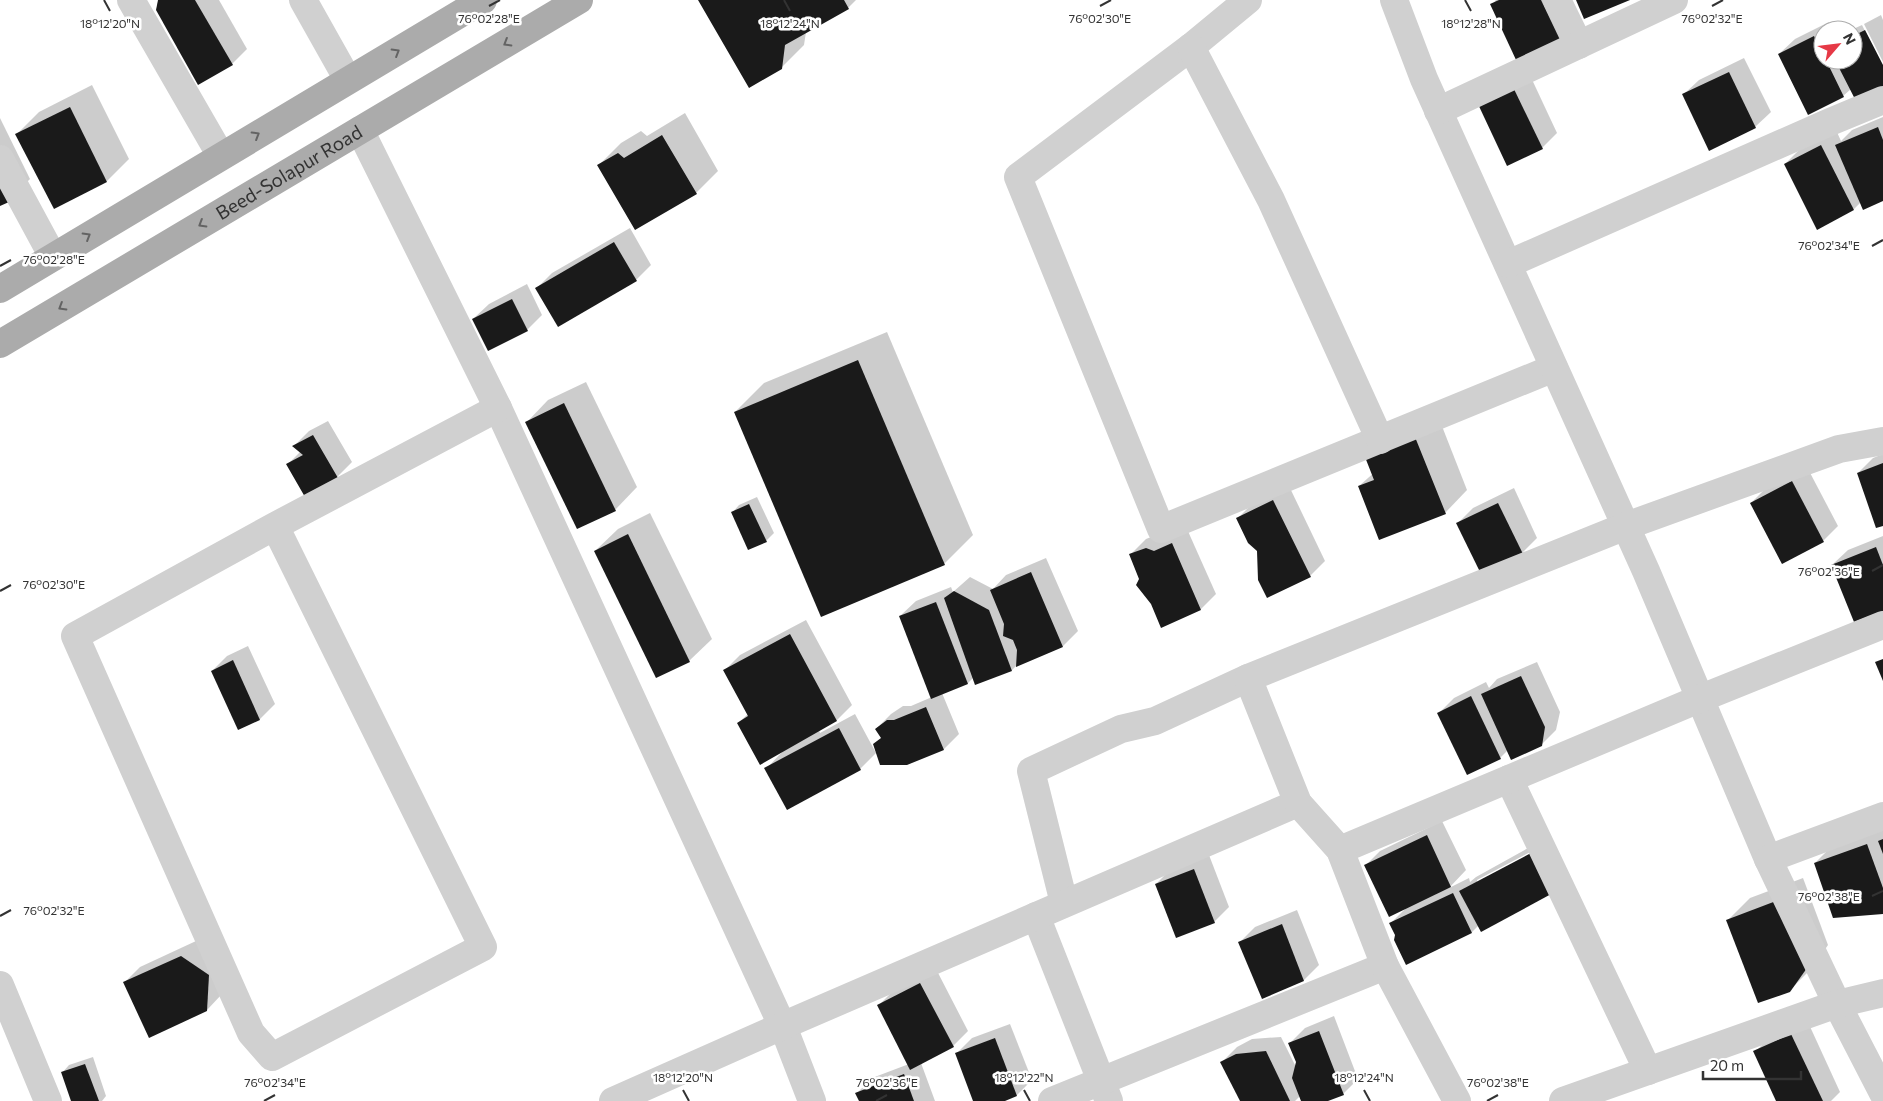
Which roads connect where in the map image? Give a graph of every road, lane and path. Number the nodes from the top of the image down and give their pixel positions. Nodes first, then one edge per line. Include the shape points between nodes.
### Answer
1 (131, 0) edge
2 (303, 0) edge
3 (484, 0) edge
4 (579, 0) edge
5 (1248, 0) edge
6 (1394, 0) edge
7 (1557, 0) edge
8 (1674, 0) edge
9 (1579, 45) junction
10 (1191, 47) junction
11 (348, 80) junction
12 (1883, 100) edge
13 (1438, 111) junction
14 (360, 130) junction
15 (221, 156) junction
16 (0, 159) edge
17 (53, 257) junction
18 (1508, 264) junction
19 (0, 289) edge
20 (0, 344) edge
21 (1554, 368) junction
22 (498, 408) junction
23 (1380, 440) junction
24 (1883, 441) edge
25 (275, 526) junction
26 (1626, 526) junction
27 (1883, 625) edge
28 (1248, 678) junction
29 (1699, 699) junction
30 (1509, 779) junction
31 (1298, 803) junction
32 (1883, 816) edge
33 (1340, 850) junction
34 (1768, 859) junction
35 (1064, 904) junction
36 (1036, 916) junction
37 (1385, 966) junction
38 (0, 985) edge
39 (1883, 993) edge
40 (1837, 1004) junction
41 (782, 1026) junction
42 (1648, 1071) junction
43 (1105, 1091) edge
44 (1883, 1093) edge
45 (48, 1101) edge
46 (613, 1101) edge
47 (812, 1101) edge
48 (1052, 1101) edge
49 (1458, 1101) edge
50 (1563, 1101) edge

1 - 15 street
2 - 11 street
11 -> 3 main road
4 -> 14 main road, Beed-Solapur Road
5 - 10 street
6 - 13 street
7 - 9 street
8 - 9 street
9 - 13 street
10 - 23 street via 1271,200
10 - 23 street via 1018,177 1161,529
15 -> 11 main road
12 - 18 street
13 - 18 street
14 -> 20 main road, Beed-Solapur Road
14 - 22 street
17 -> 15 main road
16 - 17 street
17 - 19 main road
18 - 21 street
21 - 23 street
21 - 26 street
22 - 25 street
22 - 41 street
24 - 26 street via 1838,449
25 - 25 street via 75,636 251,1033 272,1057 483,947
26 - 28 street
26 - 29 street
27 - 29 street
28 - 31 street
28 - 35 street via 1155,721 1121,729 1031,771
29 - 30 street
29 - 34 street
30 - 33 street
30 - 42 street
31 - 33 street
31 - 35 street
32 - 34 street
33 - 37 street
34 - 40 street
35 - 36 street
36 - 41 street
36 - 43 street
37 - 43 street
37 - 49 street
38 - 45 street
39 - 40 street
40 - 42 street
40 - 44 street
41 - 46 street
41 - 47 street
42 - 50 street
43 - 48 street

